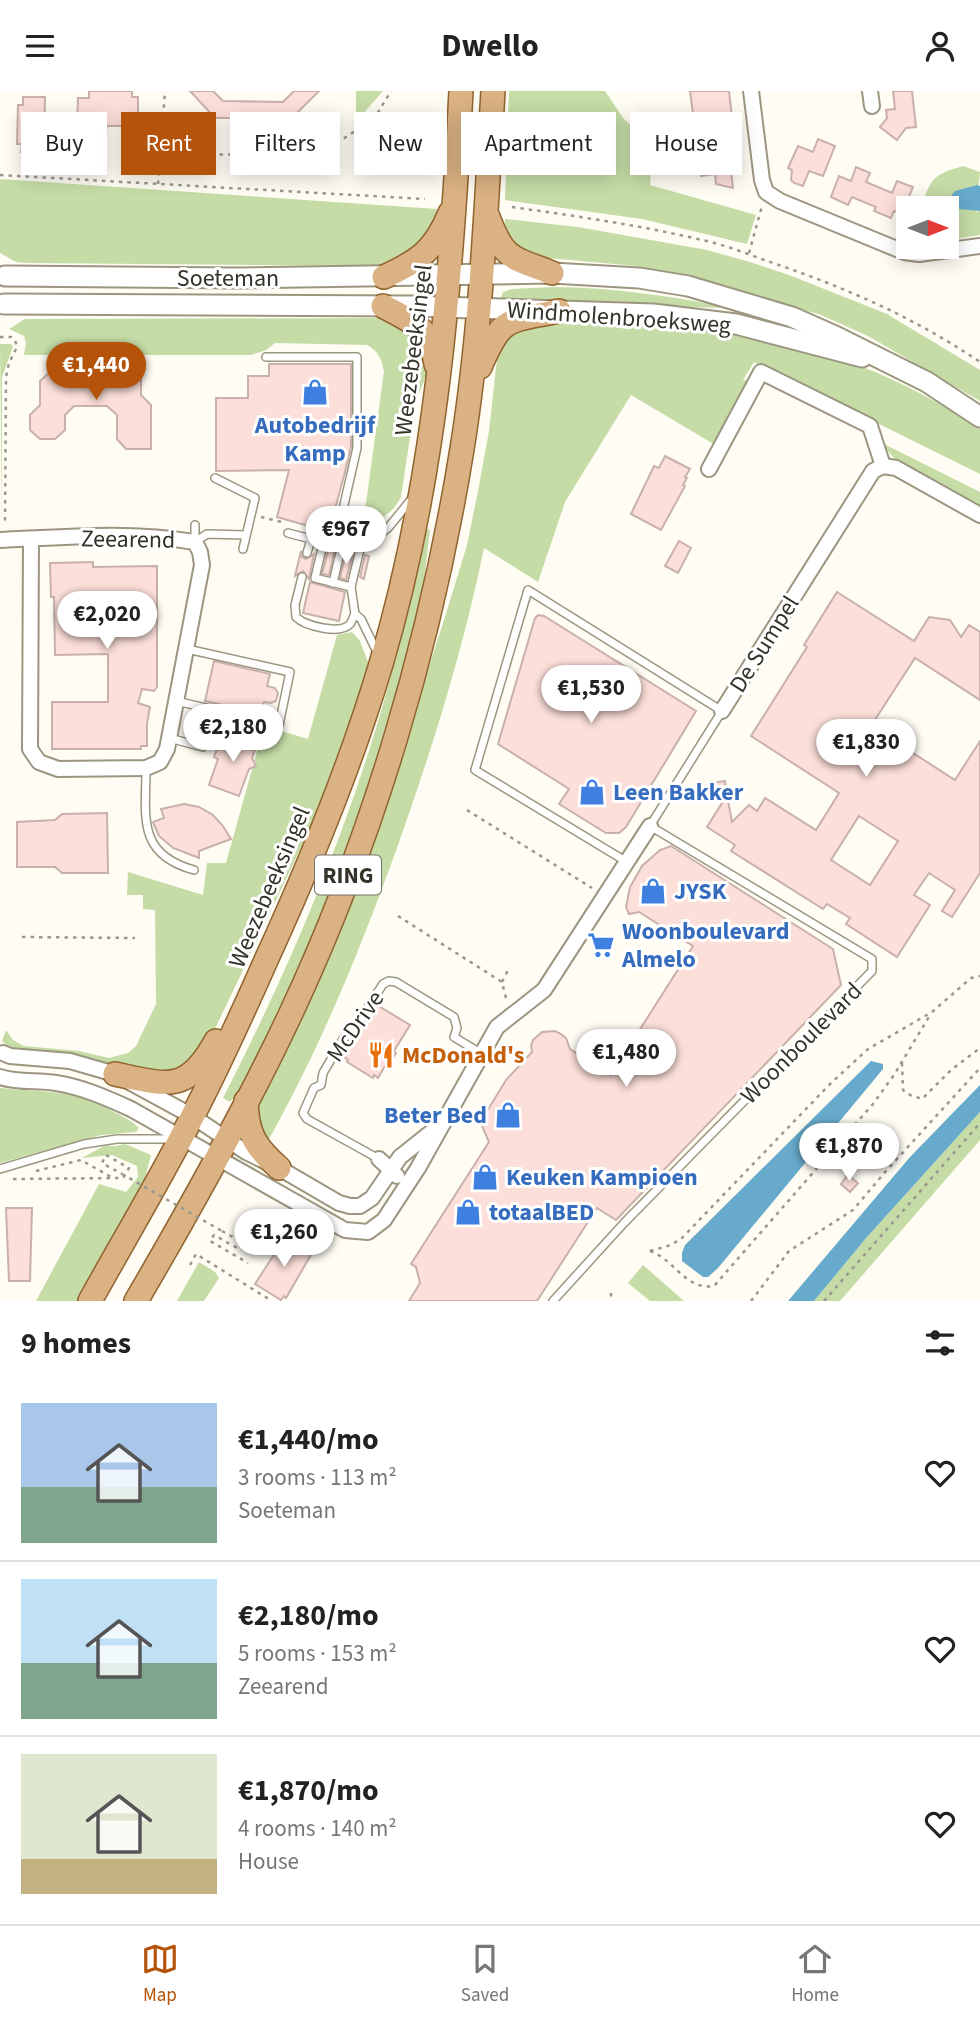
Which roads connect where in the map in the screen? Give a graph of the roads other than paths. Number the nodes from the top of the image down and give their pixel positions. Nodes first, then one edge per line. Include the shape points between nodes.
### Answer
1 (461, 91) edge
2 (493, 91) edge
3 (751, 91) edge
4 (455, 200) junction
5 (486, 211) junction
6 (980, 246) edge
7 (3, 272) edge
8 (552, 273) junction
9 (482, 275) junction
10 (450, 276) junction
11 (384, 277) junction
12 (383, 306) junction
13 (2, 307) edge
14 (447, 307) junction
15 (479, 309) junction
16 (559, 311) junction
17 (266, 357) dead end
18 (880, 361) junction
19 (438, 379) junction
20 (470, 390) junction
21 (980, 417) edge
22 (883, 465) junction
23 (709, 469) dead end
24 (215, 478) dead end
25 (423, 483) junction
26 (980, 515) edge
27 (195, 526) dead end
28 (338, 531) junction
29 (288, 533) dead end
30 (246, 535) junction
31 (311, 539) junction
32 (2, 540) edge
33 (31, 540) junction
34 (195, 542) junction
35 (342, 544) junction
36 (243, 549) dead end
37 (360, 549) junction
38 (307, 553) dead end
39 (302, 577) dead end
40 (333, 583) junction
41 (351, 587) junction
42 (355, 614) junction
43 (187, 649) junction
44 (382, 662) junction
45 (176, 701) junction
46 (722, 711) junction
47 (170, 738) junction
48 (203, 747) dead end
49 (146, 768) junction
50 (650, 826) junction
51 (627, 862) junction
52 (194, 870) dead end
53 (245, 1007) junction
54 (482, 1054) junction
55 (2, 1057) edge
56 (115, 1074) junction
57 (0, 1077) edge
58 (246, 1101) junction
59 (192, 1116) junction
60 (443, 1123) junction
61 (181, 1139) junction
62 (222, 1149) junction
63 (379, 1159) joint
64 (0, 1168) edge
65 (279, 1168) junction
66 (391, 1170) junction
67 (401, 1193) junction
68 (90, 1301) edge
69 (136, 1301) edge
70 (552, 1301) edge

1 - 4 main road, Weezebeeksingel / RING
2 - 5 main road, RING
3 - 6 street via 766,192 904,252
4 - 10 main road, Weezebeeksingel / RING
4 - 11 main road via 428,251
5 - 8 main road via 503,250
5 - 9 main road, RING
7 - 11 street, Soeteman
7 - 13 street via 8,291
8 - 9 street, Windmolenbroeksweg
8 - 18 street, Windmolenbroeksweg via 688,286 792,317
9 - 10 street, Windmolenbroeksweg
9 - 15 main road, RING
10 - 11 street, Soeteman
10 - 14 main road, Weezebeeksingel / RING
12 - 13 street, Soeteman
12 - 14 street, Soeteman
12 - 19 main road via 423,330
14 - 15 street, Windmolenbroeksweg
14 - 19 main road, Weezebeeksingel / RING
15 - 16 street, Windmolenbroeksweg
15 - 20 main road, RING
16 - 18 street, Windmolenbroeksweg via 653,314 736,324
16 - 20 main road via 500,327
17 - 28 lane via 357,357 358,448
18 - 21 street, Windmolenbroeksweg via 927,383
19 - 25 main road, Weezebeeksingel / RING
20 - 58 main road, RING via 433,597 392,748 340,898 292,1012
22 - 23 street via 870,426 761,372
22 - 26 street
22 - 46 street, De Sumpel via 873,471
24 - 30 lane via 255,498
25 - 37 lane via 402,513
25 - 44 main road, Weezebeeksingel / RING
27 - 34 lane
28 - 31 lane
28 - 37 lane via 348,534
29 - 31 lane
30 - 34 lane via 207,534
30 - 36 lane
31 - 38 lane
32 - 33 street, Zeearend
33 - 34 street, Zeearend via 167,537
33 - 49 street via 30,749 39,762 58,769
34 - 43 street, Zeearend via 202,565
35 - 37 lane
35 - 40 lane
35 - 40 lane via 324,540 315,578
37 - 41 lane
39 - 42 lane via 295,605 296,617 302,622 344,628
40 - 41 lane
41 - 42 lane
42 - 44 lane
43 - 45 street, Zeearend
43 - 45 lane via 290,672 279,725
44 - 53 main road, Weezebeeksingel / RING via 327,820
45 - 47 street, Zeearend
46 - 50 lane, De Sumpel
46 - 51 lane via 528,590 475,770
47 - 48 lane
47 - 49 street, Zeearend via 160,762
49 - 52 lane via 147,834 166,858
50 - 51 street
50 - 70 lane, Woonboulevard via 872,959 872,971
51 - 54 street via 544,990 497,1027
53 - 56 main road via 221,1032 193,1074 177,1082 159,1083
53 - 59 main road, Weezebeeksingel / RING
54 - 60 street
54 - 63 lane, McDrive via 454,1037 454,1017 396,982 383,984 343,1039 321,1085 314,1088 303,1108 307,1118
55 - 56 street via 70,1061
56 - 59 street
57 - 61 street via 54,1082 104,1097
58 - 62 main road, RING
58 - 65 main road via 246,1121 259,1150
59 - 61 main road, Weezebeeksingel / RING
59 - 62 street
60 - 66 street via 400,1157
60 - 67 street
61 - 62 street
61 - 64 lane via 84,1144
61 - 68 main road, Weezebeeksingel / RING
62 - 65 street via 246,1152
62 - 67 street via 345,1230 376,1227
62 - 69 main road, RING
63 - 66 street
65 - 66 street via 350,1206 372,1198
66 - 67 street via 398,1177

